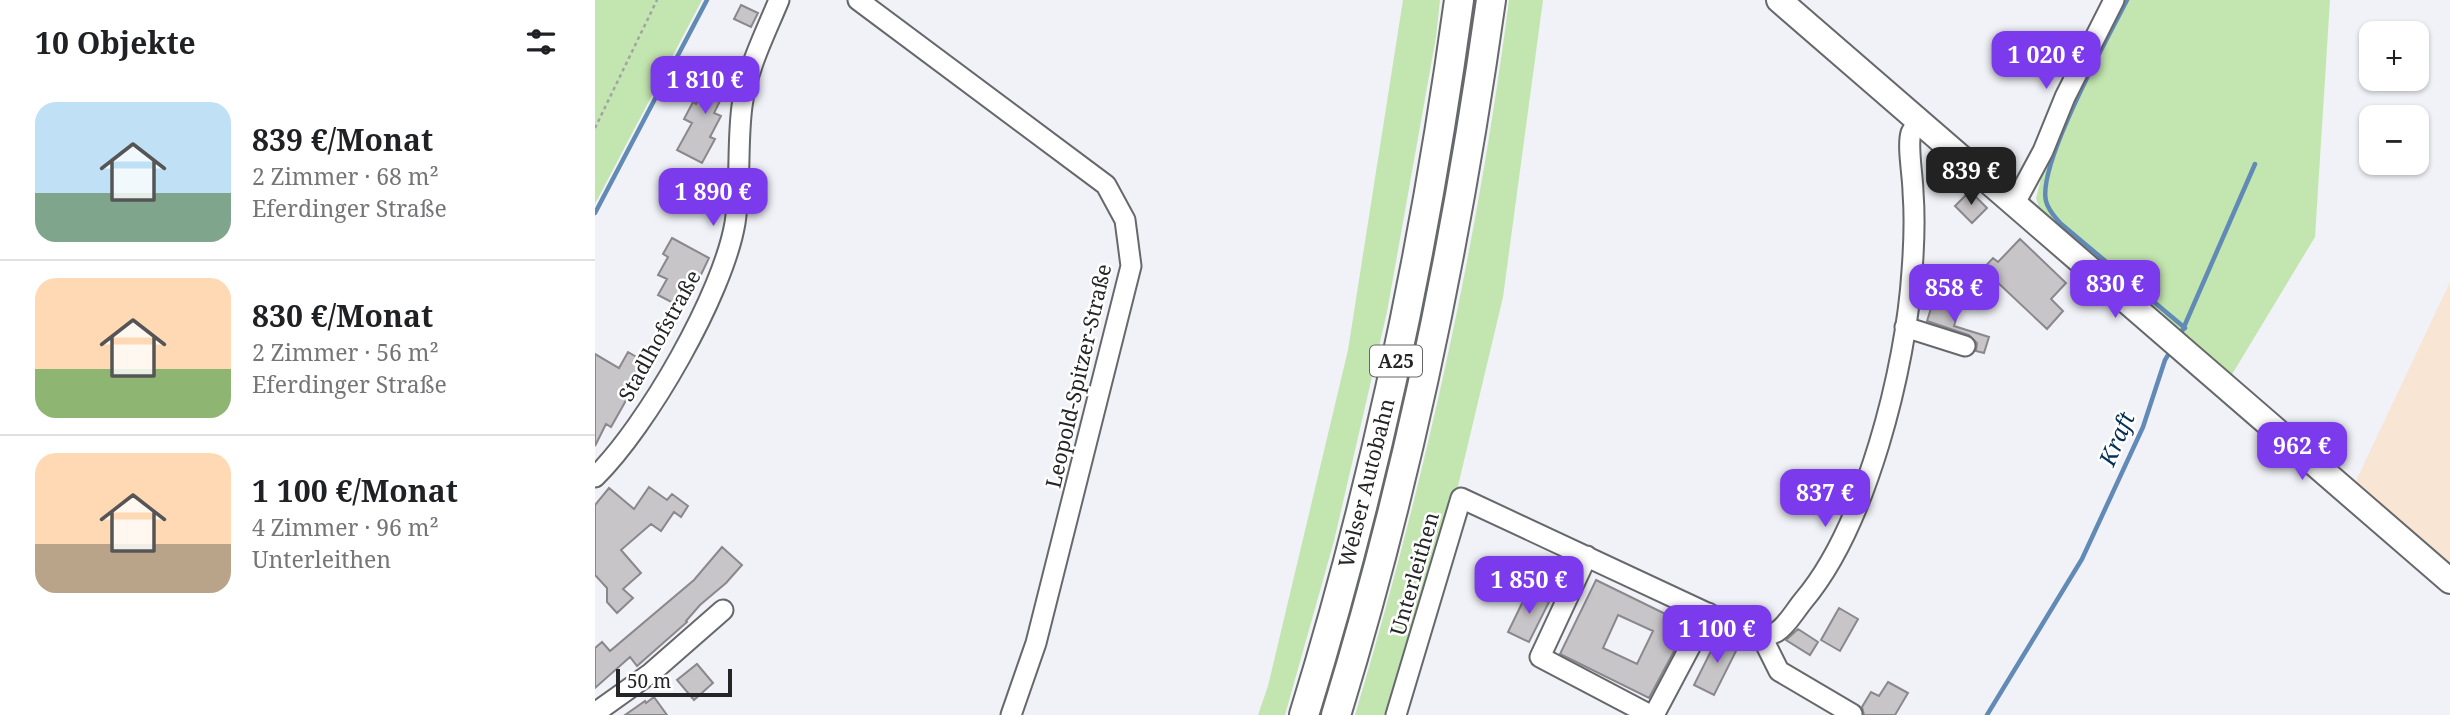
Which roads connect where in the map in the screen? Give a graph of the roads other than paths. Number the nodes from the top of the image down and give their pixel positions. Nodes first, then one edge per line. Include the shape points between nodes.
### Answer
1 (779, 0) edge
2 (858, 0) edge
3 (1459, 0) edge
4 (1491, 0) edge
5 (1779, 0) edge
6 (2113, 0) edge
7 (1919, 120) junction
8 (2015, 203) junction
9 (1905, 327) junction
10 (1965, 346) dead end
11 (595, 477) edge
12 (1587, 556) junction
13 (2450, 581) edge
14 (723, 610) dead end
15 (1708, 613) junction
16 (1762, 637) junction
17 (595, 713) edge
18 (1011, 715) edge
19 (1304, 715) edge
20 (1336, 715) edge
21 (1396, 715) edge
22 (1652, 715) edge
23 (1852, 715) edge

1 - 11 street, Stadlhofstraße via 743,103 735,223 720,275 663,385 618,453
2 - 18 street, Leopold-Spitzer-Straße via 1106,185 1125,220 1131,267 1036,643
3 - 19 highway, Welser Autobahn / A25 via 1409,299 1349,559
4 - 20 highway, Welser Autobahn / A25 via 1467,159 1414,423
5 - 7 main road
6 - 8 street
7 - 8 main road
7 - 9 street via 1910,134 1912,273
8 - 13 main road
9 - 10 street
9 - 16 street via 1875,457 1842,540 1809,594 1776,635
12 - 15 street, Unterleithen
12 - 21 street, Unterleithen via 1461,498
12 - 22 street via 1540,657
14 - 17 street via 651,673
15 - 16 street, Unterleithen
15 - 22 street
16 - 23 street via 1779,671

